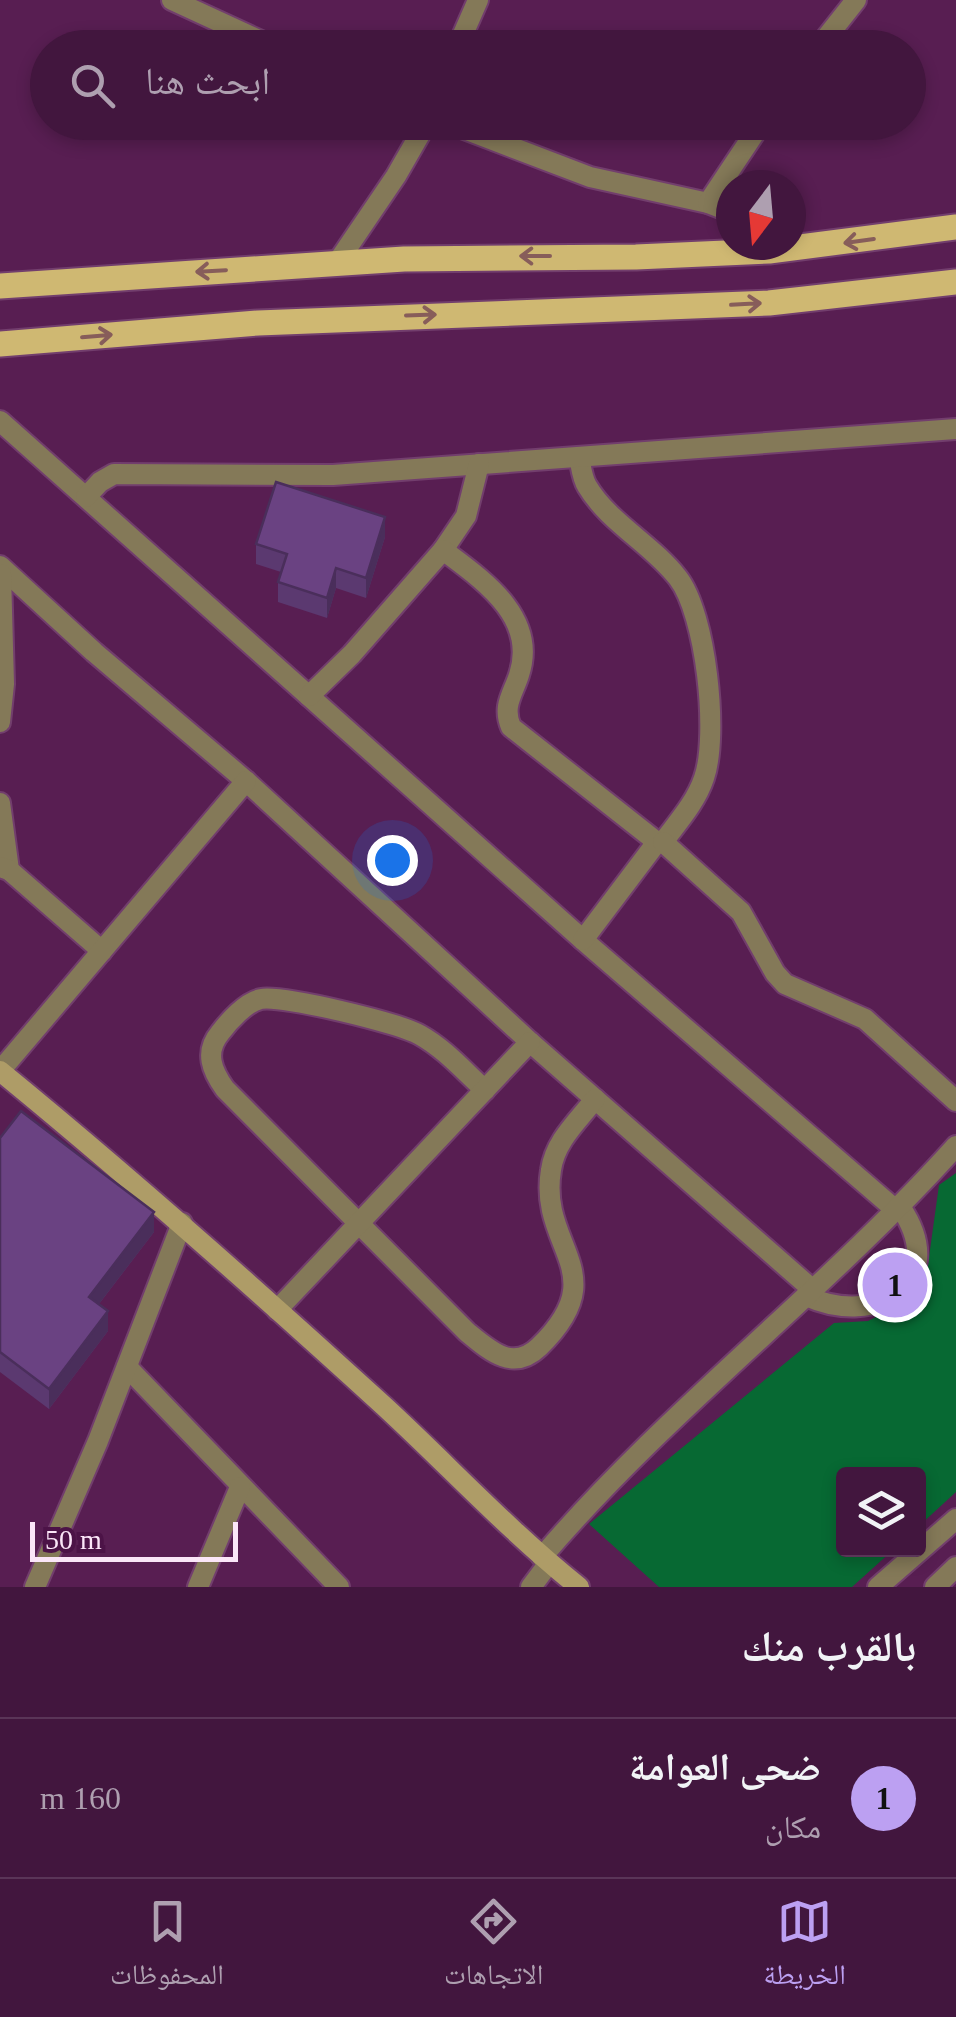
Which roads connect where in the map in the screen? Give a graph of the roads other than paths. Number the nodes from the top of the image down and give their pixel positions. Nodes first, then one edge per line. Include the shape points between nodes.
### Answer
1 (172, 0) edge
2 (478, 0) edge
3 (856, 0) edge
4 (237, 30) edge
5 (465, 30) edge
6 (832, 30) edge
7 (417, 140) edge
8 (493, 140) edge
9 (750, 140) edge
10 (708, 203) junction
11 (716, 206) edge
12 (956, 228) edge
13 (806, 240) edge
14 (822, 246) junction
15 (337, 263) junction
16 (956, 282) edge
17 (0, 286) edge
18 (0, 344) edge
19 (0, 421) edge
20 (956, 429) edge
21 (579, 457) junction
22 (479, 464) junction
23 (86, 497) junction
24 (443, 550) junction
25 (2, 571) edge
26 (2, 684) edge
27 (309, 696) junction
28 (0, 722) edge
29 (246, 781) junction
30 (0, 803) edge
31 (660, 842) junction
32 (4, 868) edge
33 (583, 940) junction
34 (102, 951) junction
35 (530, 1042) junction
36 (0, 1071) edge
37 (485, 1090) junction
38 (595, 1099) junction
39 (956, 1101) edge
40 (956, 1146) edge
41 (899, 1210) junction
42 (182, 1223) junction
43 (360, 1225) junction
44 (810, 1293) junction
45 (277, 1310) junction
46 (126, 1367) junction
47 (240, 1486) junction
48 (956, 1519) edge
49 (545, 1560) junction
50 (956, 1567) edge
51 (34, 1587) edge
52 (198, 1587) edge
53 (338, 1587) edge
54 (531, 1587) edge
55 (579, 1587) edge
56 (879, 1587) edge
57 (935, 1587) edge

1 - 4 street
2 - 5 street
3 - 6 street
7 - 15 street
8 - 10 street via 590,177
9 - 10 street
10 - 11 street
12 -> 14 main road
13 - 14 street
14 -> 15 main road
15 -> 17 main road
18 -> 16 main road via 276,322 769,303
19 - 23 street
20 - 21 street
21 - 22 street
21 - 31 street via 584,484 681,581 700,635 711,706 709,755 697,793
22 - 23 street via 334,475 114,474
22 - 24 street via 466,516
23 - 27 street
24 - 27 street
24 - 31 street via 482,580 520,627 524,654 506,708 511,727
25 - 26 street
25 - 29 street
26 - 28 street
27 - 33 street
29 - 34 street
29 - 35 street
30 - 32 street
31 - 33 street
31 - 39 street via 741,912 784,984 865,1019
32 - 34 street
33 - 41 street
34 - 36 street
35 - 37 street
35 - 38 street
36 - 42 street
37 - 43 street
37 - 43 street via 417,1033 347,1013 267,998 244,1008 220,1032 212,1045 213,1073
38 - 43 street via 556,1148 551,1166 551,1207 575,1272 568,1312 529,1356 510,1360 487,1348
38 - 44 street
40 - 41 street
41 - 44 street
41 - 44 street via 916,1250 905,1288 859,1308 840,1308
42 - 45 street
42 - 46 street
43 - 45 street
44 - 49 street via 592,1498
45 - 49 street
46 - 47 street
46 - 51 street
47 - 52 street
47 - 53 street
48 - 56 street
49 - 54 street
49 - 55 street
50 - 57 street

